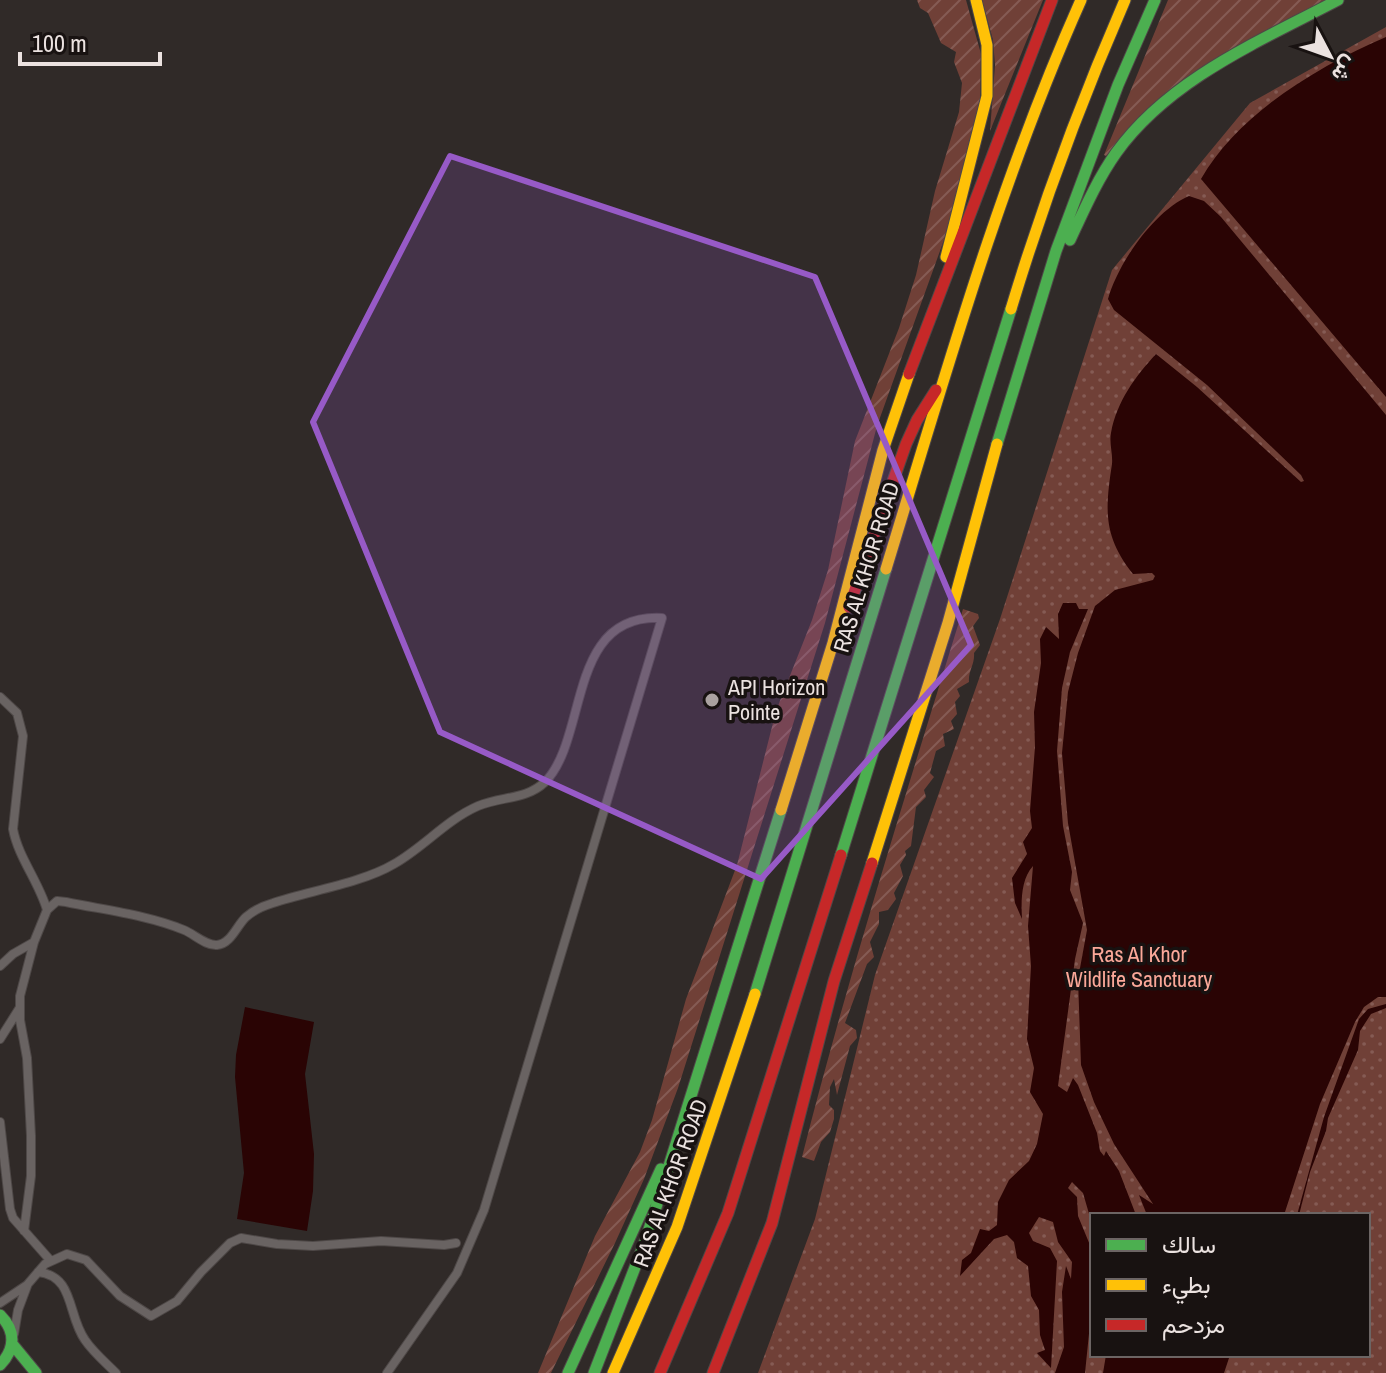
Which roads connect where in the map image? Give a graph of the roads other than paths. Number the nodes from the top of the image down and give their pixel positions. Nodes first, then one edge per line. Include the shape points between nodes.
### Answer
1 (976, 0) edge
2 (1052, 0) edge
3 (1081, 0) edge
4 (1125, 0) edge
5 (1155, 0) edge
6 (1338, 0) edge
7 (943, 284) junction
8 (942, 384) junction
9 (989, 470) junction
10 (833, 643) junction
11 (0, 697) edge
12 (47, 910) junction
13 (34, 942) junction
14 (0, 966) edge
15 (19, 1008) junction
16 (0, 1039) edge
17 (693, 1096) junction
18 (0, 1122) edge
19 (24, 1231) junction
20 (456, 1243) dead end
21 (50, 1260) junction
22 (38, 1272) junction
23 (27, 1285) junction
24 (0, 1303) edge
25 (0, 1315) edge
26 (14, 1341) junction
27 (0, 1365) edge
28 (36, 1373) edge
29 (116, 1373) edge
30 (387, 1373) edge
31 (568, 1373) edge
32 (594, 1373) edge
33 (613, 1373) edge
34 (660, 1373) edge
35 (711, 1373) edge

1 - 7 main road via 987,45 987,96 949,238
2 - 7 main road
3 - 8 main road, RAS AL KHOR ROAD via 989,232
4 - 34 main road via 1037,222 728,1213
5 - 9 main road via 1056,251
6 - 9 main road via 1175,91 1109,160 1072,235 1009,429
7 - 10 main road via 883,450
8 - 10 main road via 906,444
8 - 33 main road, RAS AL KHOR ROAD via 711,1135 664,1261
9 - 35 main road via 948,623 834,981 781,1195
10 - 17 main road
11 - 12 street via 17,713 23,736 15,840
12 - 13 street
12 - 30 street via 57,901 66,902 168,925 218,945 263,906 387,868 469,810 524,796 542,785 559,762 598,649 632,623 662,618 484,1210 457,1273
13 - 14 street
13 - 15 street
15 - 16 street
15 - 19 street via 31,1136
17 - 31 main road
17 - 32 main road
18 - 19 street via 7,1200
19 - 21 street
20 - 21 street via 313,1246 241,1238 230,1243 177,1301 151,1316 120,1296 86,1260 67,1254
21 - 22 street
22 - 23 street
22 - 29 street via 51,1273 63,1283 85,1341
23 - 24 street
23 - 26 street
25 - 26 main road via 11,1326
26 - 27 main road
26 - 28 main road

